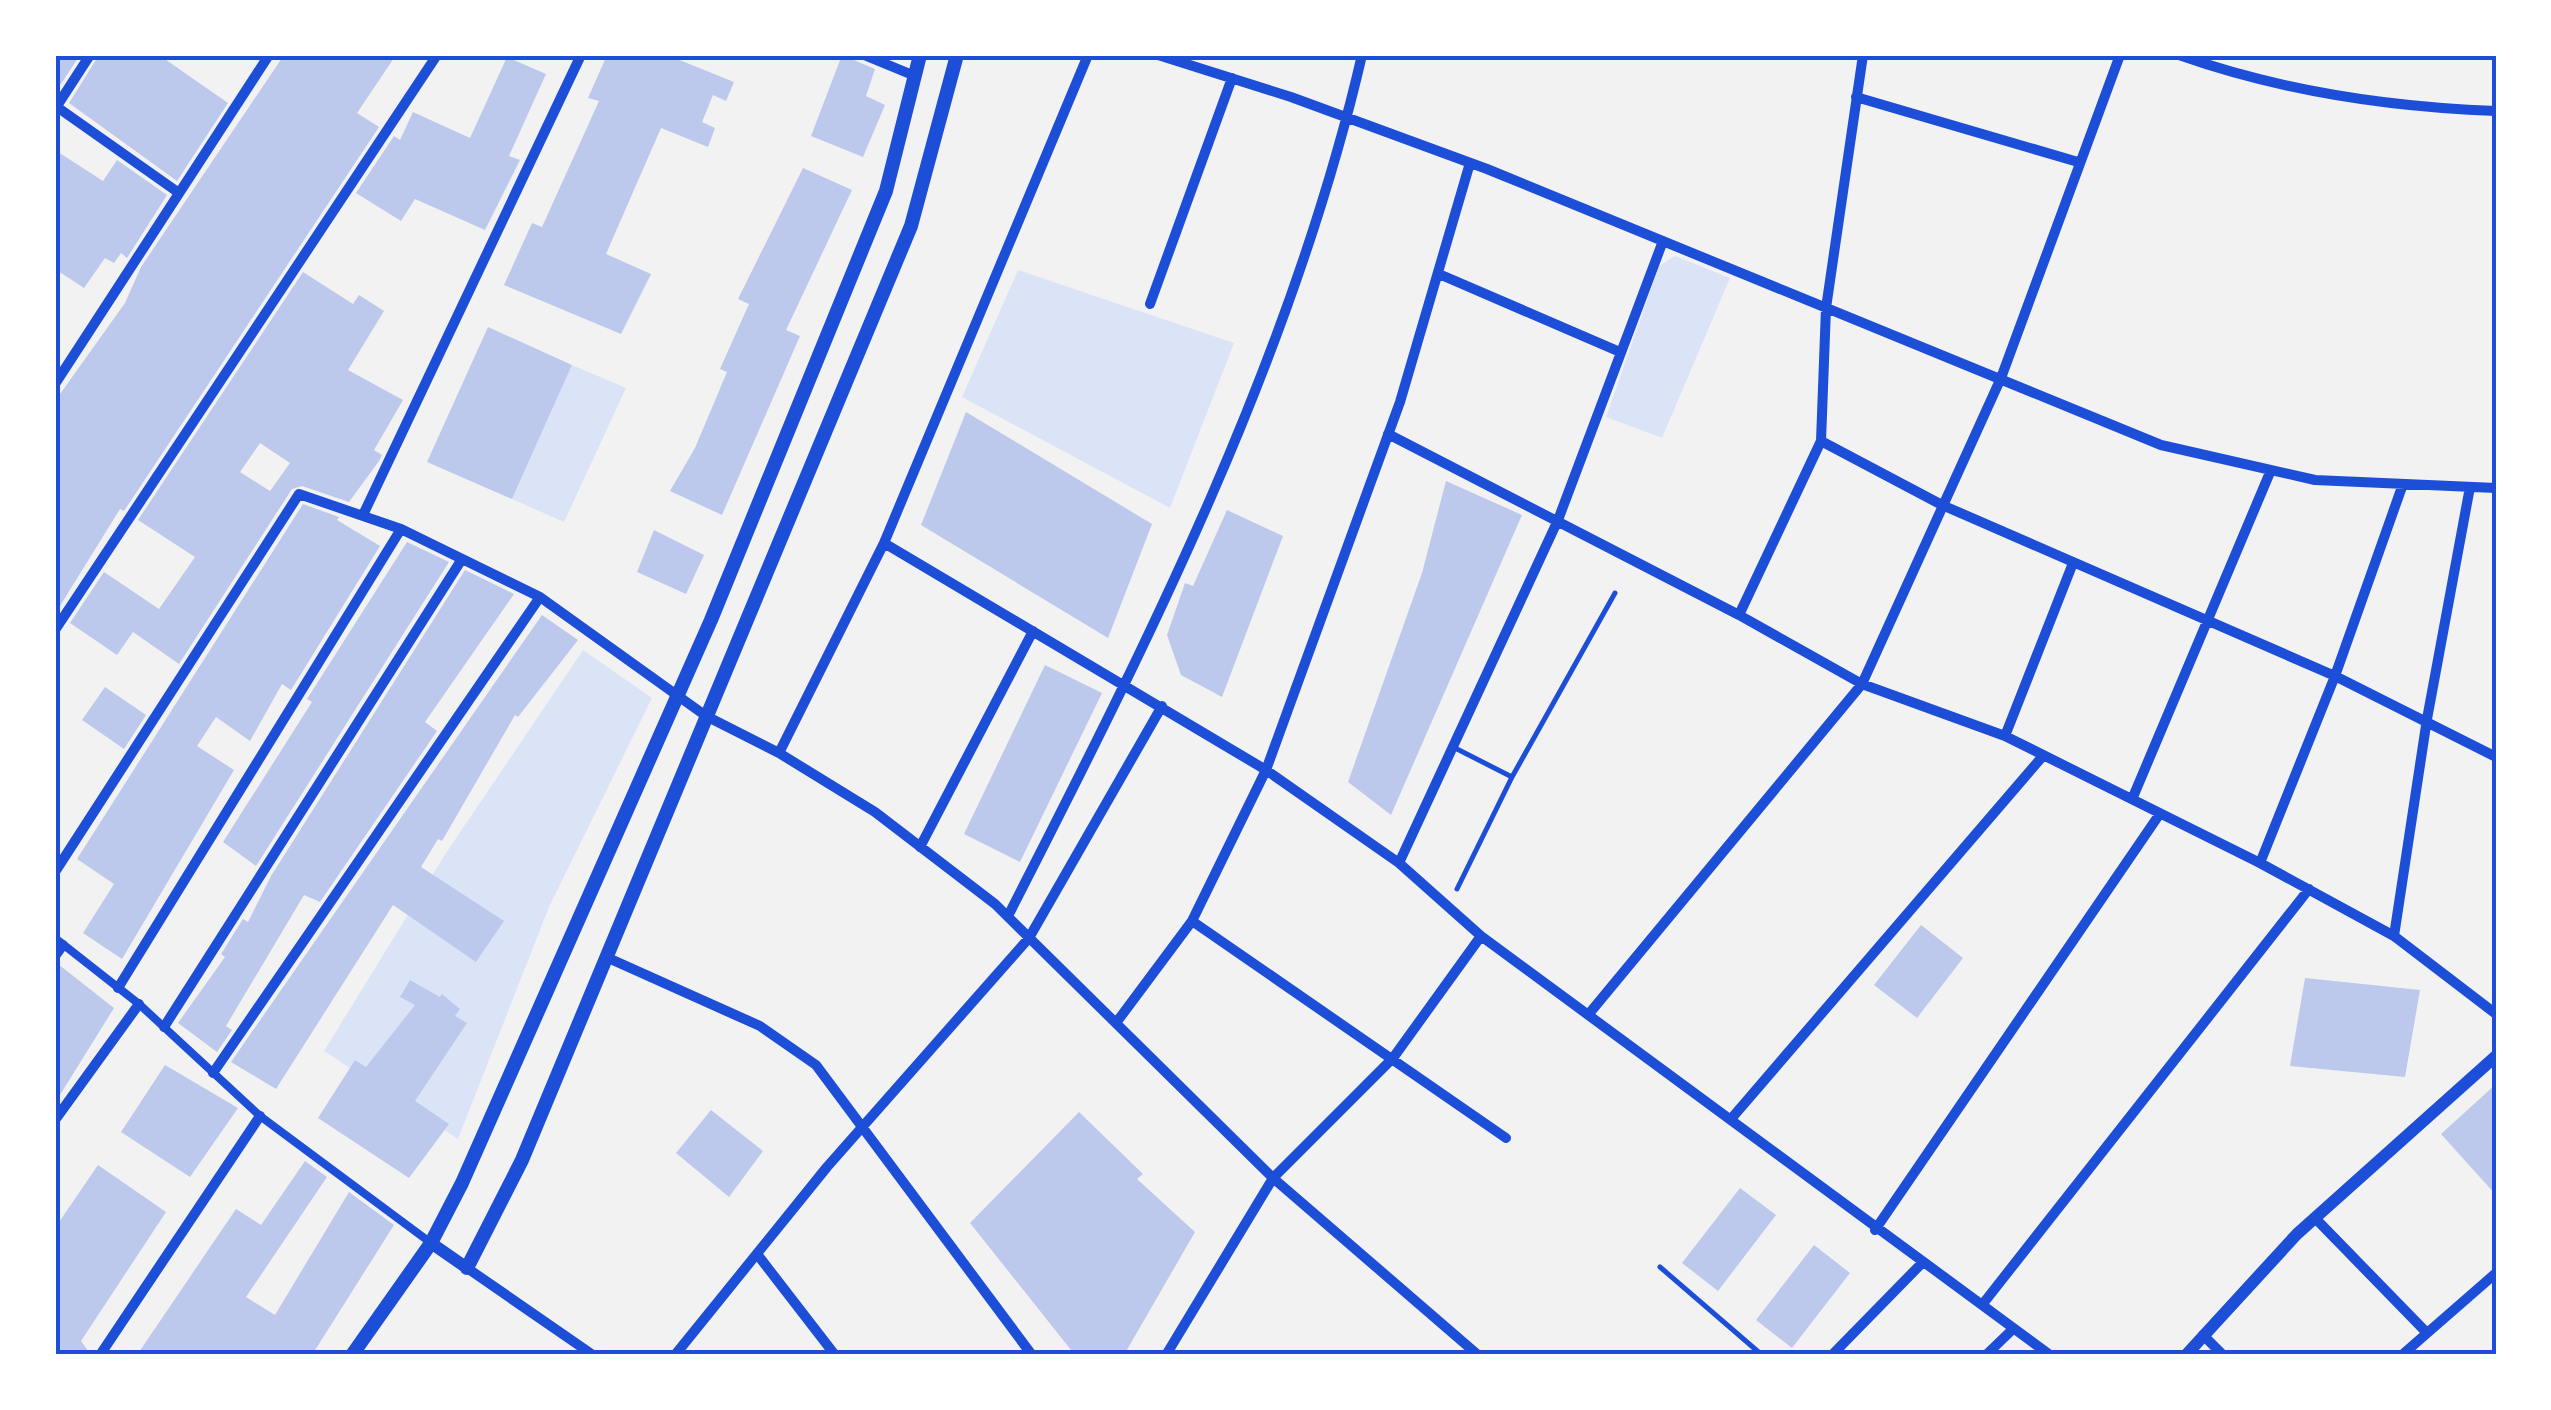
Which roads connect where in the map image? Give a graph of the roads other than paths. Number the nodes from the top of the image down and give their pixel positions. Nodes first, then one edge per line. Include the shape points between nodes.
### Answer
1 (90, 55) edge
2 (269, 55) edge
3 (437, 55) edge
4 (580, 55) edge
5 (864, 55) edge
6 (920, 55) edge
7 (956, 55) edge
8 (1088, 55) edge
9 (1158, 55) edge
10 (1362, 55) edge
11 (1863, 55) edge
12 (2120, 55) edge
13 (2178, 55) edge
14 (915, 76) junction
15 (1232, 78) junction
16 (1856, 97) junction
17 (56, 108) edge
18 (2496, 111) edge
19 (1348, 118) junction
20 (2078, 162) junction
21 (1470, 163) junction
22 (179, 192) junction
23 (1662, 241) junction
24 (1439, 274) junction
25 (1150, 304) dead end
26 (1826, 308) junction
27 (1620, 352) junction
28 (2001, 378) junction
29 (55, 384) edge
30 (1388, 434) junction
31 (1821, 441) junction
32 (2271, 470) junction
33 (2403, 484) junction
34 (2470, 486) junction
35 (2496, 488) edge
36 (1942, 506) junction
37 (363, 515) junction
38 (1558, 520) junction
39 (401, 529) junction
40 (884, 544) junction
41 (462, 559) junction
42 (2073, 564) junction
43 (1615, 593) dead end
44 (540, 597) junction
45 (1739, 615) junction
46 (2206, 619) junction
47 (55, 630) edge
48 (1033, 631) junction
49 (2335, 676) junction
50 (1862, 684) junction
51 (1126, 686) junction
52 (678, 698) junction
53 (1162, 706) junction
54 (706, 716) junction
55 (2427, 719) junction
56 (2004, 736) junction
57 (1453, 746) junction
58 (779, 753) junction
59 (2042, 756) junction
60 (2496, 757) edge
61 (1266, 770) junction
62 (1512, 776) junction
63 (2133, 798) junction
64 (2159, 815) junction
65 (920, 847) junction
66 (1399, 863) junction
67 (2260, 863) junction
68 (55, 872) edge
69 (1457, 889) dead end
70 (2309, 889) junction
71 (1008, 916) junction
72 (1192, 922) junction
73 (1481, 936) junction
74 (2394, 936) junction
75 (1029, 938) junction
76 (59, 942) edge
77 (55, 956) edge
78 (606, 957) junction
79 (118, 988) junction
80 (139, 1004) junction
81 (2496, 1014) edge
82 (1588, 1015) junction
83 (1116, 1024) junction
84 (164, 1027) junction
85 (2496, 1056) edge
86 (1394, 1058) junction
87 (213, 1073) junction
88 (260, 1116) junction
89 (1731, 1119) junction
90 (55, 1120) edge
91 (861, 1130) junction
92 (1506, 1138) dead end
93 (1273, 1178) junction
94 (2315, 1218) junction
95 (1876, 1230) junction
96 (431, 1243) junction
97 (757, 1254) junction
98 (1922, 1263) junction
99 (467, 1268) junction
100 (1660, 1268) dead end
101 (2496, 1273) edge
102 (1982, 1305) junction
103 (2013, 1330) junction
104 (2427, 1333) junction
105 (2203, 1335) junction
106 (100, 1355) edge
107 (352, 1355) edge
108 (593, 1355) edge
109 (675, 1355) edge
110 (835, 1355) edge
111 (1032, 1355) edge
112 (1166, 1355) edge
113 (1478, 1355) edge
114 (1762, 1355) edge
115 (1832, 1355) edge
116 (1986, 1355) edge
117 (2050, 1355) edge
118 (2186, 1355) edge
119 (2223, 1355) edge
120 (2402, 1355) edge

1 - 17 street
2 - 22 street
3 - 47 street
4 - 37 street
5 - 14 street
6 - 14 main road
7 - 54 main road via 911,226
8 - 40 street
9 - 15 street
10 - 19 street
11 - 16 street
12 - 20 street
13 - 18 street via 2262,82
14 - 52 main road via 886,190
15 - 19 street
15 - 25 street
16 - 20 street
16 - 26 street
17 - 22 street
19 - 21 street
19 - 51 street via 1265,366
20 - 28 street
21 - 23 street
21 - 24 street
22 - 29 street
23 - 26 street
23 - 27 street
24 - 27 street
24 - 30 street
26 - 28 street
26 - 31 street
27 - 38 street
28 - 32 street via 2161,445
28 - 36 street
30 - 38 street
30 - 61 street
31 - 36 street
31 - 45 street
32 - 33 street via 2314,480
32 - 46 street
33 - 34 street
33 - 49 street
34 - 35 street
34 - 55 street
36 - 42 street
36 - 50 street
37 - 39 street
37 - 68 street via 299,494
38 - 45 street
38 - 57 street
39 - 41 street
39 - 79 street
40 - 48 street
40 - 58 street
41 - 44 street
41 - 84 street
42 - 46 street
42 - 56 street
43 - 62 lane
44 - 52 street
44 - 87 street
45 - 50 street
46 - 49 street
46 - 63 street
48 - 51 street
48 - 65 street
49 - 55 street
49 - 67 street
50 - 56 street
50 - 82 street
51 - 53 street
51 - 71 street
52 - 54 street
52 - 96 main road
53 - 61 street
53 - 75 street
54 - 58 street
54 - 78 main road
55 - 60 street
55 - 74 street
56 - 59 street
57 - 62 lane
57 - 66 street
58 - 65 street
59 - 63 street
59 - 89 street
61 - 66 street
61 - 72 street
62 - 69 lane
63 - 64 street
64 - 67 street
64 - 95 street
65 - 71 street
66 - 73 street
67 - 70 street
70 - 74 street
70 - 102 street
71 - 75 street
72 - 83 street
72 - 86 street
73 - 82 street
73 - 86 street
74 - 81 street
75 - 83 street
75 - 91 street
76 - 77 street
76 - 79 street
78 - 91 street via 760,1026 816,1065
78 - 99 main road via 522,1160
79 - 80 street
80 - 84 street
80 - 90 street
82 - 89 street
83 - 93 street
84 - 87 street
85 - 94 street
86 - 92 street
86 - 93 street
87 - 88 street
88 - 96 street
88 - 106 street
89 - 95 street
91 - 97 street
91 - 111 street
93 - 112 street
93 - 113 street
94 - 104 street
94 - 105 street
95 - 98 street
96 - 99 street
96 - 107 main road
97 - 109 street
97 - 110 street
98 - 102 street
98 - 115 street
99 - 108 street
100 - 114 lane
101 - 104 street
102 - 103 street
103 - 116 street
103 - 117 street
104 - 120 street
105 - 118 street
105 - 119 street

